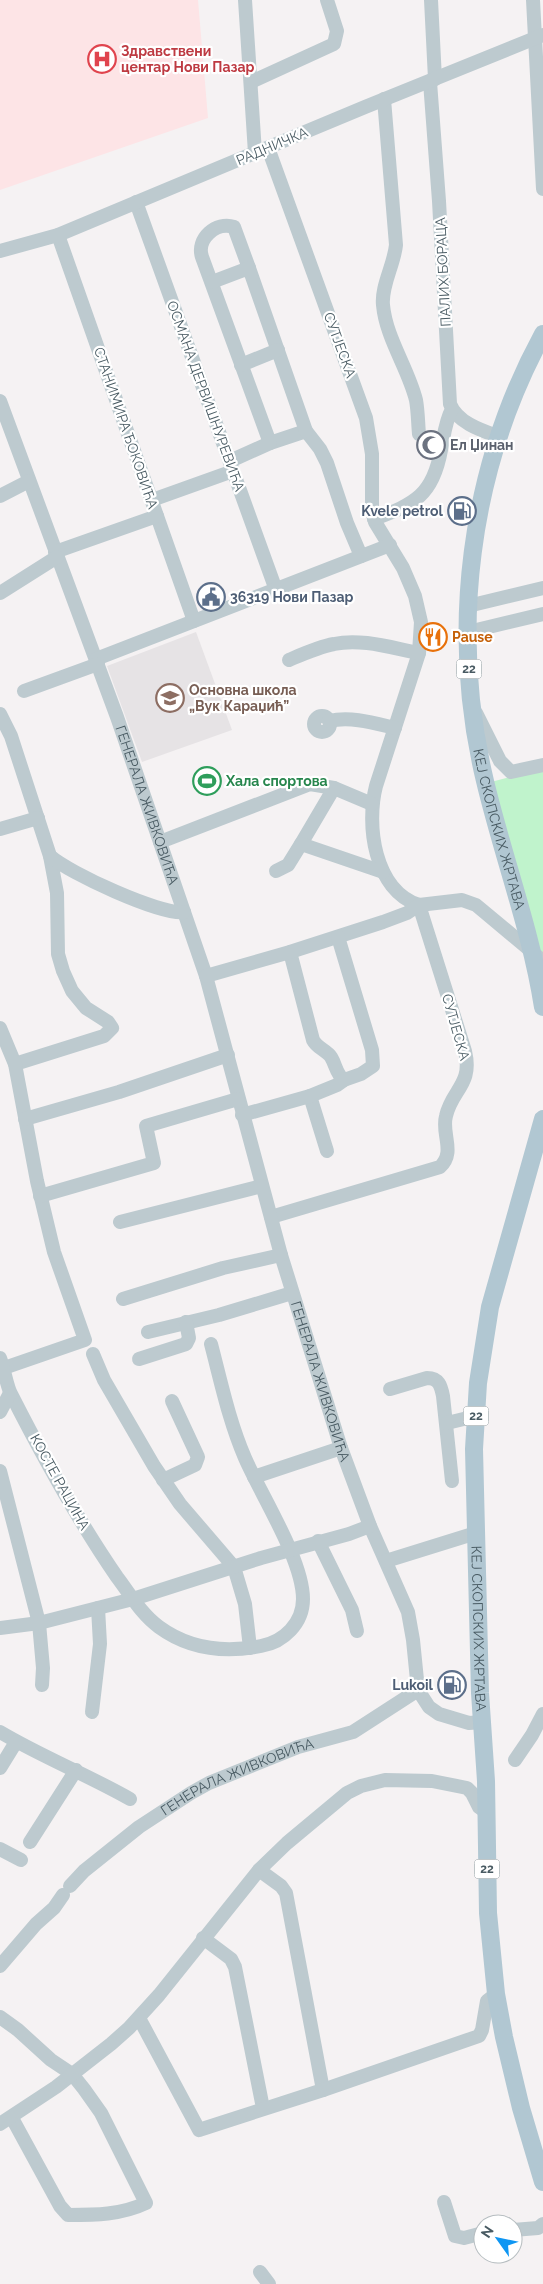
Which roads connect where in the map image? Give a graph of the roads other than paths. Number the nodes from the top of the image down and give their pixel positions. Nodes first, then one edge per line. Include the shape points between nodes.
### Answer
1 (245, 0) edge
2 (327, 0) edge
3 (431, 0) edge
4 (533, 0) edge
5 (539, 37) edge
6 (432, 81) junction
7 (251, 82) junction
8 (384, 99) junction
9 (262, 151) junction
10 (543, 190) edge
11 (136, 202) junction
12 (58, 235) junction
13 (0, 252) edge
14 (249, 268) junction
15 (212, 282) junction
16 (543, 334) edge
17 (278, 350) junction
18 (241, 365) junction
19 (0, 401) edge
20 (452, 409) junction
21 (306, 431) junction
22 (419, 434) dead end
23 (497, 436) junction
24 (269, 441) junction
25 (231, 466) junction
26 (29, 481) junction
27 (0, 496) edge
28 (152, 500) junction
29 (158, 516) junction
30 (374, 519) junction
31 (390, 545) junction
32 (56, 554) junction
33 (362, 556) junction
34 (543, 588) edge
35 (276, 590) junction
36 (0, 593) edge
37 (468, 606) junction
38 (543, 614) edge
39 (194, 621) junction
40 (468, 632) junction
41 (419, 653) junction
42 (289, 660) dead end
43 (97, 662) junction
44 (24, 691) dead end
45 (472, 706) junction
46 (0, 714) edge
47 (329, 721) dead end
48 (395, 728) junction
49 (543, 765) edge
50 (334, 788) junction
51 (372, 804) junction
52 (38, 818) junction
53 (0, 829) edge
54 (160, 842) junction
55 (300, 844) junction
56 (50, 856) junction
57 (276, 872) dead end
58 (384, 872) junction
59 (419, 905) junction
60 (184, 912) junction
61 (338, 937) junction
62 (290, 952) junction
63 (538, 956) edge
64 (206, 976) junction
65 (543, 1008) edge
66 (0, 1028) edge
67 (228, 1055) junction
68 (15, 1064) junction
69 (344, 1080) junction
70 (310, 1096) junction
71 (238, 1099) junction
72 (242, 1115) junction
73 (26, 1119) junction
74 (543, 1119) edge
75 (327, 1150) dead end
76 (262, 1186) junction
77 (40, 1196) junction
78 (271, 1217) junction
79 (120, 1222) dead end
80 (281, 1255) junction
81 (292, 1293) junction
82 (123, 1299) dead end
83 (186, 1322) junction
84 (148, 1332) dead end
85 (211, 1344) dead end
86 (93, 1354) dead end
87 (139, 1360) dead end
88 (2, 1363) edge
89 (390, 1389) dead end
90 (10, 1393) junction
91 (172, 1401) dead end
92 (0, 1412) edge
93 (476, 1416) junction
94 (447, 1423) junction
95 (341, 1448) junction
96 (0, 1471) edge
97 (254, 1477) junction
98 (163, 1480) junction
99 (452, 1481) dead end
100 (370, 1526) junction
101 (476, 1533) junction
102 (318, 1541) junction
103 (290, 1550) junction
104 (386, 1561) junction
105 (234, 1567) junction
106 (133, 1599) junction
107 (98, 1608) junction
108 (40, 1623) junction
109 (0, 1628) edge
110 (357, 1631) dead end
111 (250, 1648) junction
112 (42, 1685) dead end
113 (418, 1690) junction
114 (92, 1712) dead end
115 (543, 1714) edge
116 (482, 1722) junction
117 (0, 1732) edge
118 (16, 1742) junction
119 (516, 1760) dead end
120 (0, 1768) edge
121 (76, 1770) junction
122 (130, 1800) dead end
123 (486, 1812) junction
124 (30, 1842) dead end
125 (0, 1849) edge
126 (21, 1860) dead end
127 (259, 1870) junction
128 (203, 1938) junction
129 (0, 1966) edge
130 (496, 1994) junction
131 (0, 2017) edge
132 (138, 2018) junction
133 (72, 2074) junction
134 (323, 2090) junction
135 (263, 2108) junction
136 (6, 2121) edge
137 (541, 2176) edge
138 (444, 2202) dead end
139 (543, 2224) edge
140 (523, 2229) edge
141 (473, 2236) edge
142 (260, 2272) dead end
143 (270, 2284) edge

1 - 7 street, СУТЈЕСКА
2 - 7 street via 337,31 334,44
3 - 6 street, ПАЛИХ БОРАЦА
4 - 5 street
5 - 6 street, РАДНИЧКА
5 - 10 street
6 - 8 street, РАДНИЧКА
6 - 20 street, ПАЛИХ БОРАЦА
7 - 9 street, СУТЈЕСКА
8 - 9 street, РАДНИЧКА
8 - 22 street via 396,245 383,304 416,400
9 - 11 street, РАДНИЧКА
9 - 30 street, СУТЈЕСКА via 368,425
11 - 12 street, РАДНИЧКА
11 - 25 street, ОСМАНА ДЕРВИШНУРЕВИЋА
12 - 13 street, РАДНИЧКА
12 - 28 street, СТАНИМИРА ЂОКОВИЋА
14 - 15 street
14 - 15 street via 237,230 230,225 222,226 206,235 200,247
14 - 17 street
15 - 18 street
16 - 23 main road, КЕЈ СКОПСКИХ ЖРТАВА / 22
17 - 18 street
17 - 21 street
18 - 24 street
19 - 26 street, ГЕНЕРАЛА ЖИВКОВИЋА
20 - 23 street via 478,429
20 - 30 street via 433,482 409,504
21 - 24 street
21 - 33 street via 327,463
23 - 37 main road, КЕЈ СКОПСКИХ ЖРТАВА / 22 via 477,521
24 - 25 street
25 - 28 street
25 - 35 street, ОСМАНА ДЕРВИШНУРЕВИЋА
26 - 27 street
26 - 32 street, ГЕНЕРАЛА ЖИВКОВИЋА
28 - 29 street, СТАНИМИРА ЂОКОВИЋА
29 - 32 street
29 - 39 street, СТАНИМИРА ЂОКОВИЋА
30 - 31 street, СУТЈЕСКА
31 - 33 street
31 - 41 street, СУТЈЕСКА via 418,604
32 - 36 street
32 - 43 street, ГЕНЕРАЛА ЖИВКОВИЋА
33 - 35 street
34 - 37 street
35 - 39 street
37 - 40 main road, КЕЈ СКОПСКИХ ЖРТАВА / 22
38 - 40 street
39 - 43 street
40 - 45 main road, КЕЈ СКОПСКИХ ЖРТАВА / 22
41 - 42 street via 345,642 330,644
41 - 48 street, СУТЈЕСКА
43 - 44 street
43 - 54 street, ГЕНЕРАЛА ЖИВКОВИЋА
45 - 49 street, КЕЈ СКОПСКИХ ЖРТАВА via 500,761 511,772
45 - 63 main road, КЕЈ СКОПСКИХ ЖРТАВА / 22 via 486,782
46 - 52 street via 11,736
47 - 48 street via 354,720
48 - 51 street, СУТЈЕСКА
50 - 51 street
50 - 54 street via 322,784 305,785
50 - 55 street
51 - 58 street, СУТЈЕСКА via 372,838
52 - 53 street
52 - 56 street
54 - 60 street, ГЕНЕРАЛА ЖИВКОВИЋА
55 - 57 street via 288,866
55 - 58 street
56 - 60 street via 153,907
56 - 68 street via 57,893 58,954 63,971 72,991 86,1008 112,1028 104,1036
58 - 59 street, СУТЈЕСКА via 404,898
59 - 61 street via 398,916
59 - 63 street via 462,900 472,902
59 - 78 street, СУТЈЕСКА via 466,1058 466,1077 446,1114 446,1160 440,1167
60 - 64 street, ГЕНЕРАЛА ЖИВКОВИЋА
61 - 62 street
61 - 69 street via 374,1063 366,1072
62 - 64 street
62 - 69 street via 313,1040 330,1056
63 - 65 main road, КЕЈ СКОПСКИХ ЖРТАВА / 22
64 - 67 street, ГЕНЕРАЛА ЖИВКОВИЋА
66 - 68 street
67 - 71 street, ГЕНЕРАЛА ЖИВКОВИЋА
67 - 73 street
68 - 73 street
69 - 70 street
70 - 72 street
70 - 75 street
71 - 72 street, ГЕНЕРАЛА ЖИВКОВИЋА
71 - 77 street via 146,1126 154,1163
72 - 76 street, ГЕНЕРАЛА ЖИВКОВИЋА
73 - 77 street
74 - 93 main road, КЕЈ СКОПСКИХ ЖРТАВА / 22 via 490,1307
76 - 78 street, ГЕНЕРАЛА ЖИВКОВИЋА
76 - 79 street
77 - 88 street via 58,1262 85,1340
78 - 80 street, ГЕНЕРАЛА ЖИВКОВИЋА
80 - 81 street, ГЕНЕРАЛА ЖИВКОВИЋА
80 - 82 street via 223,1268
81 - 83 street, ГЕНЕРАЛА ЖИВКОВИЋА
81 - 95 street, ГЕНЕРАЛА ЖИВКОВИЋА
83 - 84 street, ГЕНЕРАЛА ЖИВКОВИЋА
83 - 87 street via 189,1338 186,1344
85 - 97 street via 237,1436
86 - 98 street via 119,1408
88 - 90 street, КОСТЕ РАЦИНА
89 - 94 street via 427,1378 436,1380 441,1386
90 - 92 street
90 - 106 street, КОСТЕ РАЦИНА via 65,1495
91 - 98 street via 198,1457 195,1465
93 - 94 street
93 - 101 main road, КЕЈ СКОПСКИХ ЖРТАВА / 22
94 - 99 street
95 - 97 street
95 - 100 street, ГЕНЕРАЛА ЖИВКОВИЋА
96 - 108 street
97 - 103 street
98 - 105 street
100 - 102 street via 338,1538
100 - 104 street, ГЕНЕРАЛА ЖИВКОВИЋА
101 - 104 street, КЕЈ СКОПСКИХ ЖРТАВА
101 - 116 main road, КЕЈ СКОПСКИХ ЖРТАВА / 22
102 - 103 street
102 - 110 street via 352,1610
103 - 105 street
103 - 111 street, КОСТЕ РАЦИНА via 304,1601 298,1620 291,1631 264,1646
104 - 113 street, ГЕНЕРАЛА ЖИВКОВИЋА via 410,1620
105 - 106 street
105 - 111 street via 245,1604
106 - 107 street
106 - 111 street, КОСТЕ РАЦИНА via 157,1626 189,1642 217,1650
107 - 108 street
107 - 114 street via 100,1644
108 - 109 street
108 - 112 street
113 - 116 street via 425,1703 439,1714 461,1722
113 - 129 street, ГЕНЕРАЛА ЖИВКОВИЋА via 353,1732 298,1747 218,1780 157,1811 84,1871
115 - 119 street
116 - 123 main road, 22
117 - 118 street
118 - 120 street
118 - 121 street
121 - 122 street
121 - 124 street
123 - 127 street via 479,1807 470,1790 463,1786 432,1781 375,1782 339,1798
123 - 130 main road, 22 via 488,1913
125 - 126 street
127 - 128 street
127 - 134 street via 286,1893
128 - 132 street
128 - 135 street via 230,1959 235,1967
130 - 134 street via 487,2001 479,2036
130 - 137 main road, 22 via 514,2081
131 - 133 street
132 - 133 street
132 - 135 street via 199,2130
133 - 136 street
133 - 136 street via 101,2113 146,2203 134,2209 100,2215 68,2215
134 - 135 street
138 - 141 street via 455,2236
139 - 140 street via 538,2228
142 - 143 street

